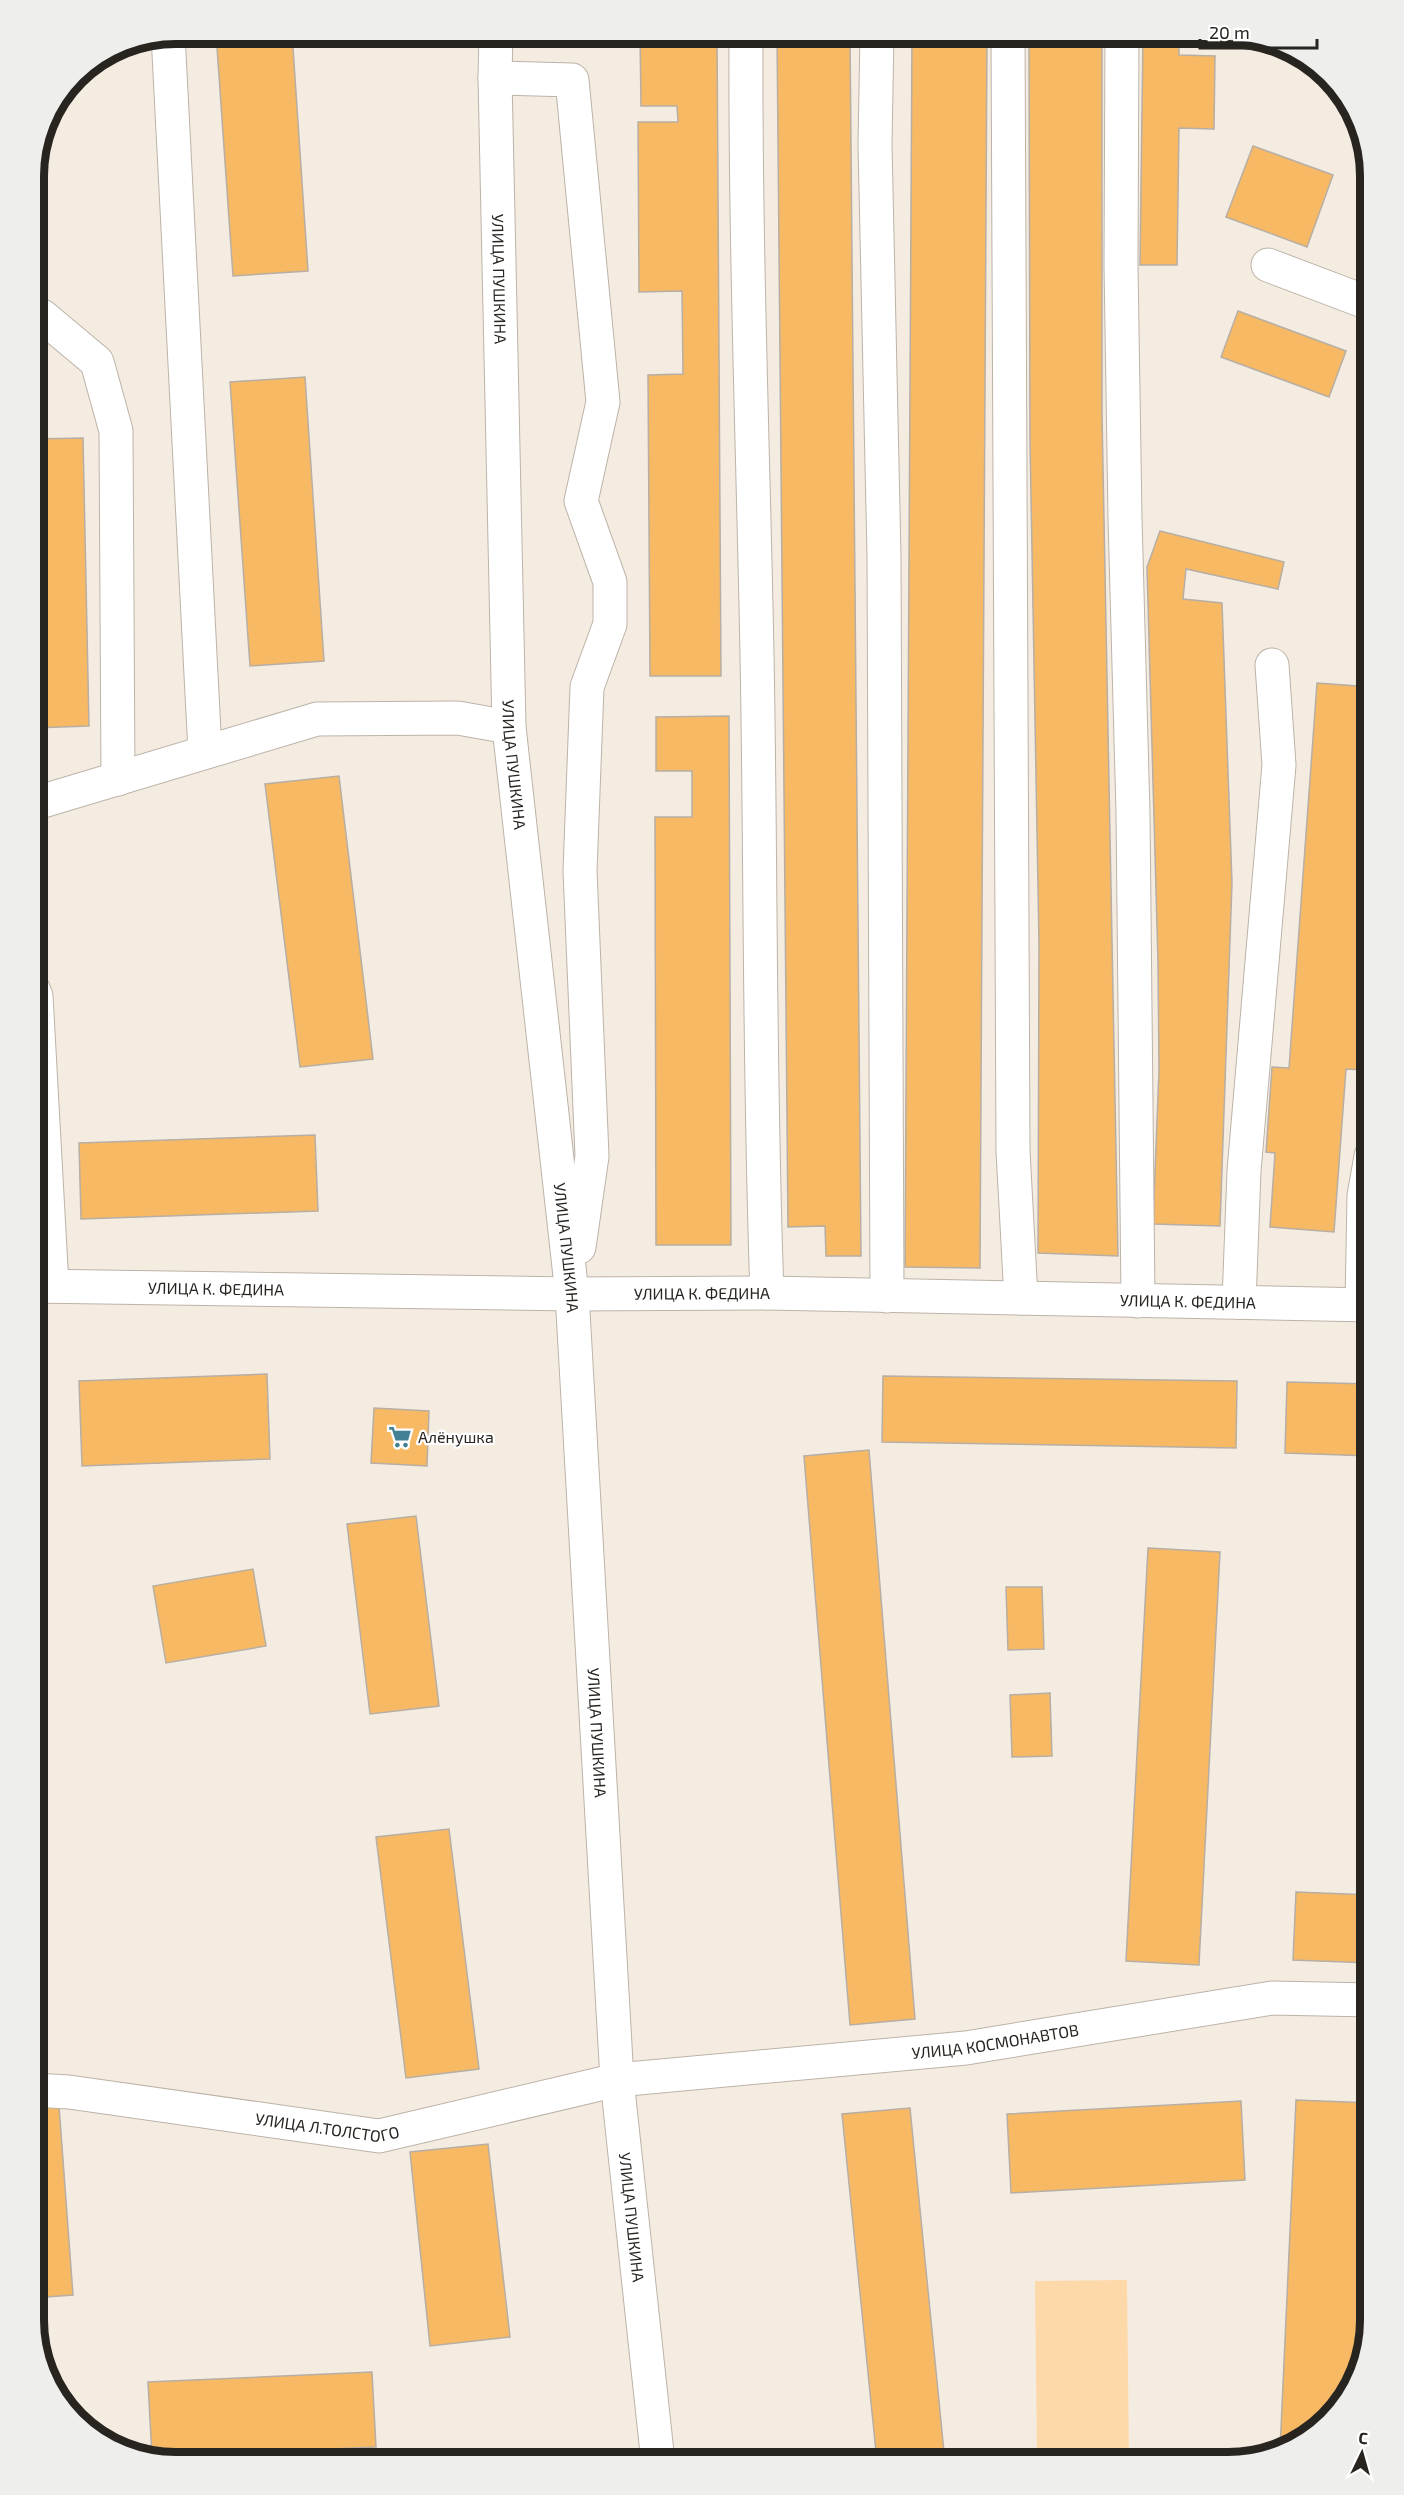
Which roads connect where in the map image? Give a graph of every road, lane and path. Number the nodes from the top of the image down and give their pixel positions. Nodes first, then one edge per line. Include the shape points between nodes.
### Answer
1 (169, 44) edge
2 (496, 44) edge
3 (746, 44) edge
4 (877, 44) edge
5 (1008, 44) edge
6 (1122, 44) edge
7 (495, 78) junction
8 (1268, 266) dead end
9 (1360, 300) edge
10 (44, 318) edge
11 (1272, 665) dead end
12 (509, 727) junction
13 (205, 752) junction
14 (118, 779) junction
15 (44, 801) edge
16 (44, 1286) edge
17 (767, 1293) junction
18 (572, 1294) junction
19 (887, 1296) junction
20 (1021, 1298) junction
21 (1138, 1301) junction
22 (1239, 1302) junction
23 (1360, 1305) edge
24 (1360, 2000) edge
25 (617, 2080) junction
26 (44, 2091) edge
27 (657, 2451) edge

1 - 13 street
2 - 7 street, УЛИЦА ПУШКИНА
3 - 17 street via 761,1149
4 - 19 street
5 - 20 street via 1013,1150
6 - 21 street via 1120,265 1133,813
7 - 12 street, УЛИЦА ПУШКИНА
7 - 18 street via 572,80 603,402 581,501 610,582 610,624 587,687 580,871 592,1156
8 - 9 street
10 - 14 street via 97,362 116,431
11 - 22 street via 1279,765 1244,1171
12 - 13 street via 458,718 317,719
12 - 18 street, УЛИЦА ПУШКИНА
13 - 14 street
14 - 15 street
16 - 18 street, УЛИЦА К. ФЕДИНА
17 - 18 street, УЛИЦА К. ФЕДИНА
17 - 19 street, УЛИЦА К. ФЕДИНА
18 - 25 street, УЛИЦА ПУШКИНА
19 - 20 street, УЛИЦА К. ФЕДИНА
20 - 21 street, УЛИЦА К. ФЕДИНА
21 - 22 street, УЛИЦА К. ФЕДИНА
22 - 23 street, УЛИЦА К. ФЕДИНА
24 - 25 street, УЛИЦА КОСМОНАВТОВ via 1272,1998 966,2048
25 - 26 street, УЛИЦА Л.ТОЛСТОГО via 379,2136
25 - 27 street, УЛИЦА ПУШКИНА

